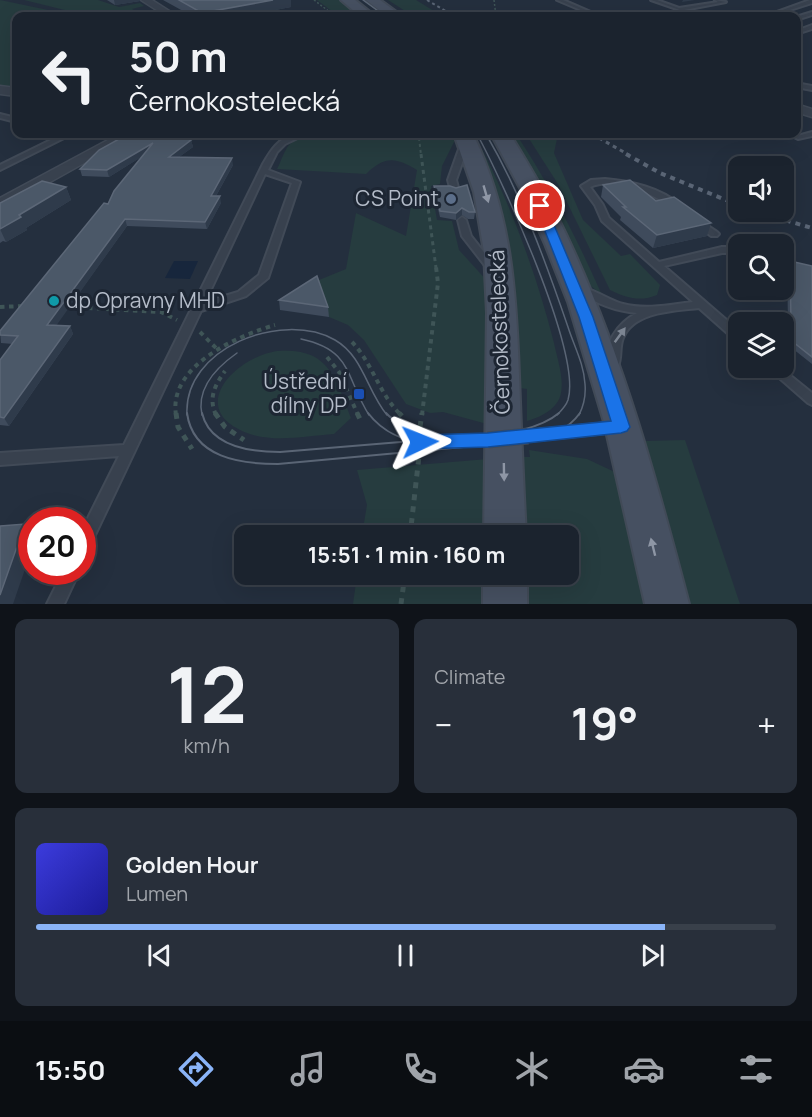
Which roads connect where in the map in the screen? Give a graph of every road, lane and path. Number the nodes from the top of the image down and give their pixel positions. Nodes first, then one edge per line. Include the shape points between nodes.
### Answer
1 (146, 0) edge
2 (314, 0) edge
3 (347, 0) edge
4 (372, 0) edge
5 (559, 0) edge
6 (653, 0) edge
7 (717, 0) edge
8 (812, 1) edge
9 (679, 9) junction
10 (166, 12) edge
11 (330, 12) edge
12 (363, 12) edge
13 (389, 12) edge
14 (588, 12) edge
15 (688, 12) edge
16 (780, 12) edge
17 (60, 138) edge
18 (122, 138) edge
19 (277, 138) edge
20 (288, 138) edge
21 (418, 138) edge
22 (463, 138) edge
23 (465, 138) edge
24 (502, 138) edge
25 (276, 147) junction
26 (0, 168) edge
27 (263, 171) junction
28 (455, 191) edge
29 (0, 205) edge
30 (686, 213) edge
31 (462, 220) dead end
32 (695, 220) edge
33 (714, 234) dead end
34 (728, 250) edge
35 (657, 265) junction
36 (571, 278) junction
37 (502, 283) junction
38 (701, 304) junction
39 (30, 306) edge
40 (0, 307) edge
41 (70, 307) dead end
42 (196, 309) junction
43 (652, 311) junction
44 (274, 325) dead end
45 (188, 326) junction
46 (728, 327) edge
47 (352, 342) dead end
48 (216, 348) junction
49 (327, 357) dead end
50 (225, 372) dead end
51 (786, 378) edge
52 (812, 400) edge
53 (402, 416) dead end
54 (619, 419) junction
55 (362, 423) dead end
56 (420, 437) junction
57 (244, 440) dead end
58 (192, 449) dead end
59 (127, 450) junction
60 (0, 459) edge
61 (96, 517) edge
62 (411, 525) edge
63 (505, 525) edge
64 (64, 585) edge
65 (404, 585) edge
66 (505, 585) edge
67 (55, 604) edge
68 (402, 604) edge
69 (505, 604) edge
70 (667, 604) edge

1 - 10 street
2 - 11 path
3 - 12 main road
4 - 13 main road
5 - 14 lane
6 - 9 lane
7 - 9 lane via 724,2
8 - 16 lane
9 - 15 lane
17 - 26 lane
18 - 29 street
19 - 25 lane
20 - 25 lane
21 - 56 path via 438,283
22 - 28 lane via 452,180
23 -> 37 main road, Černokostelecká via 490,208
24 - 36 main road via 540,206
25 - 27 lane
27 - 42 lane
27 - 42 lane via 296,182 264,276 242,294
30 - 35 lane via 668,200 616,181 585,186 605,219
31 - 37 lane via 467,236
32 - 33 lane
34 - 35 lane
35 - 38 lane
36 - 43 lane via 611,305
36 - 54 main road
37 -> 63 main road, Černokostelecká
38 - 43 lane
38 - 46 lane
39 - 40 path
41 - 45 path via 161,312
42 - 45 lane
54 -> 43 lane via 615,339 632,321
44 - 48 path via 247,332
45 - 48 path via 203,333
45 - 59 lane
47 - 53 path via 369,362 389,405
48 - 58 path via 191,369 176,402 178,427
49 - 55 path via 343,378
50 - 57 path via 213,394 214,414
51 - 52 lane
54 - 56 lane, bridge via 488,440
70 -> 54 main road
56 - 62 path
59 - 60 lane
59 - 61 lane
64 - 67 lane
65 - 68 path
66 - 69 main road

